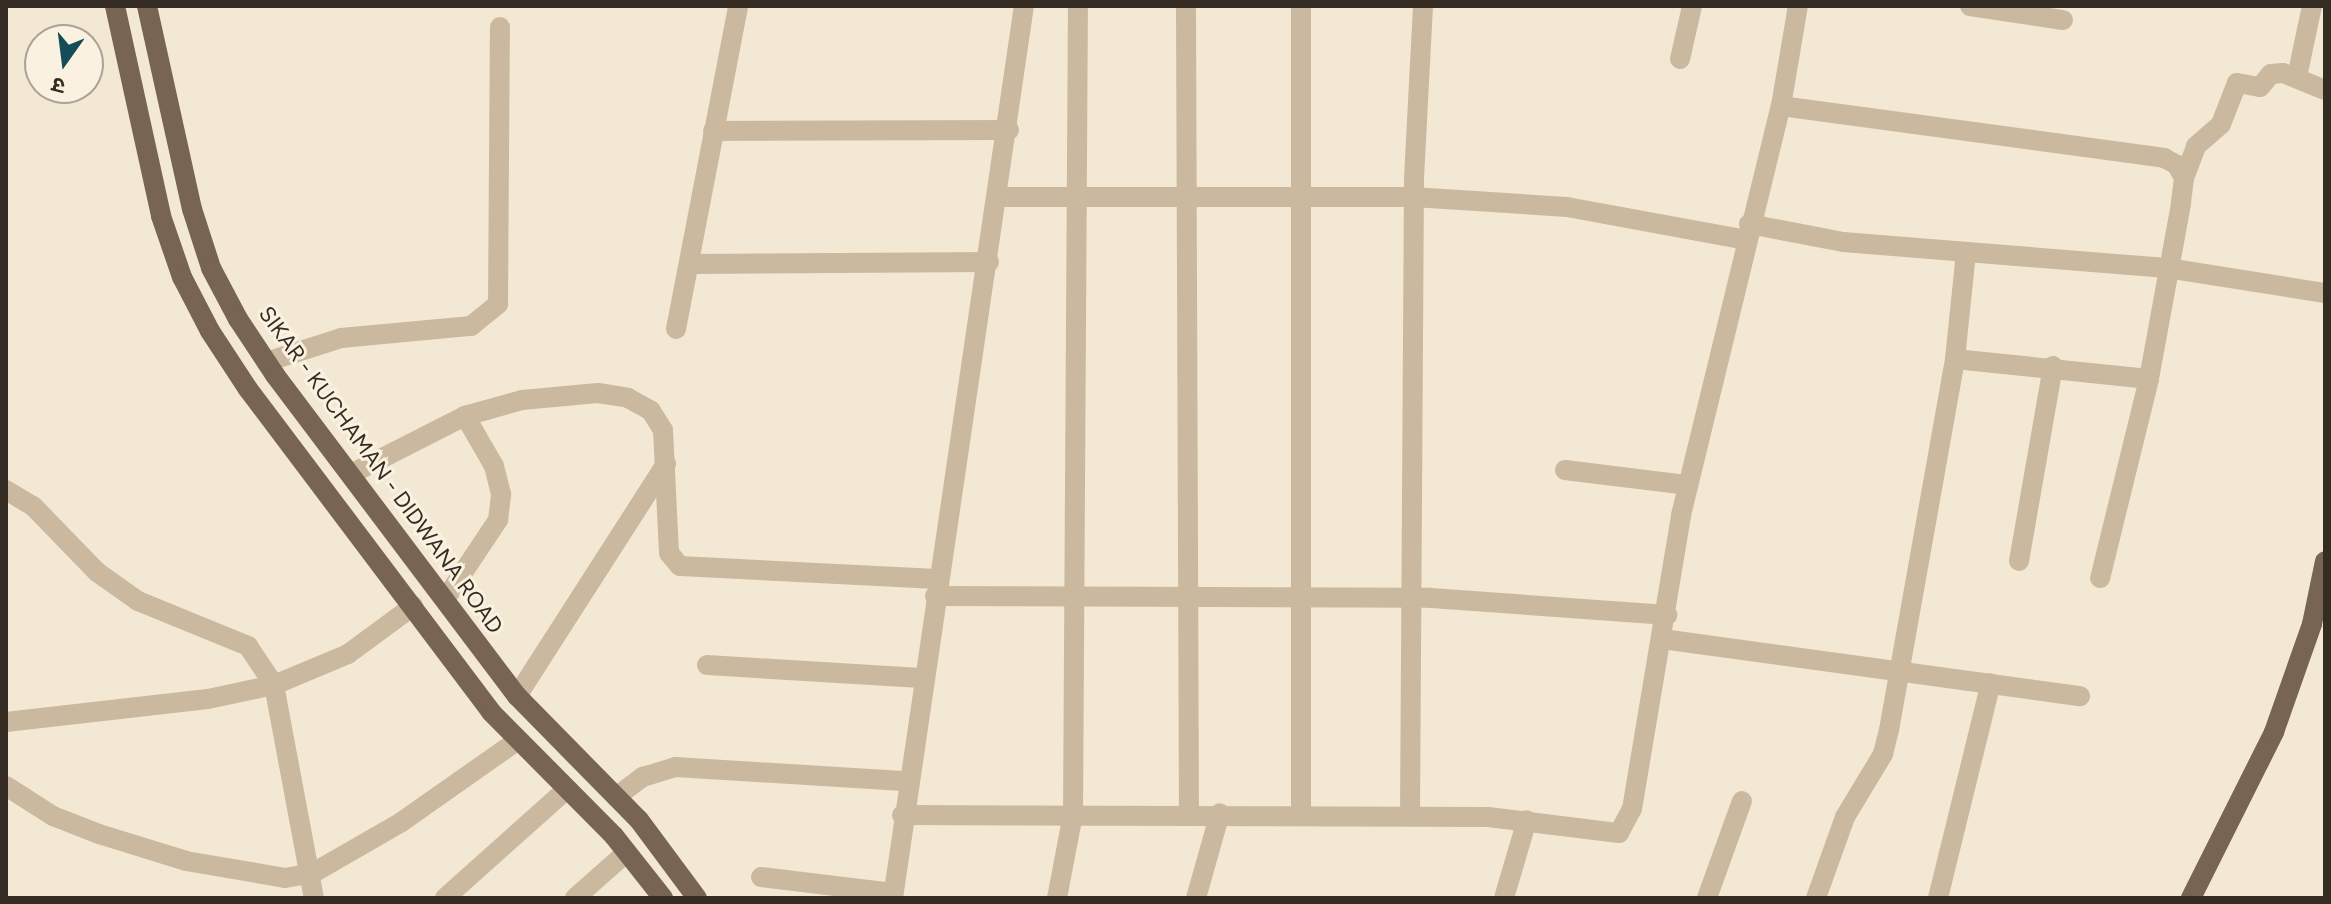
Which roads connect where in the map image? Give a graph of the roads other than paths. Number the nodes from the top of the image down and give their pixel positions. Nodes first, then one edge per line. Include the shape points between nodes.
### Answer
1 (115, 6) edge
2 (147, 6) edge
3 (738, 6) edge
4 (1024, 6) edge
5 (1078, 6) edge
6 (1186, 6) edge
7 (1301, 6) edge
8 (1423, 6) edge
9 (1692, 6) edge
10 (1798, 6) edge
11 (1970, 6) edge
12 (2312, 6) edge
13 (2063, 20) dead end
14 (500, 27) dead end
15 (1680, 59) dead end
16 (2297, 77) junction
17 (2325, 90) edge
18 (1781, 106) junction
19 (1009, 130) junction
20 (713, 131) junction
21 (2184, 178) junction
22 (1301, 196) junction
23 (999, 197) junction
24 (1188, 197) junction
25 (1413, 197) junction
26 (1075, 199) junction
27 (1748, 232) junction
28 (1966, 253) junction
29 (989, 262) junction
30 (689, 264) junction
31 (2167, 268) junction
32 (2325, 293) edge
33 (676, 329) dead end
34 (1955, 359) junction
35 (266, 362) junction
36 (2053, 366) junction
37 (2149, 379) junction
38 (465, 416) junction
39 (666, 464) junction
40 (1565, 470) dead end
41 (351, 474) junction
42 (1688, 485) junction
43 (6, 490) edge
44 (2019, 561) dead end
45 (2325, 561) edge
46 (2100, 578) dead end
47 (936, 588) junction
48 (1077, 594) junction
49 (1186, 595) junction
50 (1298, 596) junction
51 (446, 598) junction
52 (1413, 598) junction
53 (413, 606) junction
54 (1667, 615) junction
55 (1662, 639) junction
56 (707, 665) dead end
57 (1898, 669) junction
58 (921, 678) junction
59 (1991, 683) junction
60 (274, 685) junction
61 (517, 696) junction
62 (2080, 696) dead end
63 (6, 722) edge
64 (518, 740) junction
65 (907, 781) junction
66 (6, 786) edge
67 (567, 789) junction
68 (616, 797) junction
69 (1742, 801) dead end
70 (1189, 813) junction
71 (1220, 813) junction
72 (1301, 813) junction
73 (1073, 814) junction
74 (902, 815) junction
75 (1410, 816) junction
76 (1527, 820) junction
77 (627, 852) junction
78 (313, 873) junction
79 (761, 877) dead end
80 (893, 895) edge
81 (314, 898) edge
82 (445, 898) edge
83 (575, 898) edge
84 (663, 898) edge
85 (697, 898) edge
86 (1057, 898) edge
87 (1196, 898) edge
88 (1504, 898) edge
89 (1707, 898) edge
90 (1816, 898) edge
91 (1938, 898) edge
92 (2191, 898) edge

1 - 53 main road via 161,216 182,277 248,389
2 - 35 main road, SIKAR - KUCHAMAN - DIDWANA ROAD via 211,268
3 - 20 street
4 - 19 street
5 - 26 street
6 - 24 street
7 - 22 street
8 - 25 street
9 - 15 street
10 - 18 street
11 - 13 street
12 - 16 street
14 - 35 street via 498,304 471,326 341,338
16 - 17 street
16 - 21 street via 2276,72 2260,87 2242,82 2233,86 2221,124 2196,146
18 - 21 street via 2164,158 2177,165
18 - 27 street
19 - 20 street
19 - 23 street
20 - 30 street
21 - 31 street
22 - 24 street
22 - 25 street
22 - 50 street
23 - 26 street
23 - 29 street
24 - 26 street
24 - 49 street
25 - 27 street via 1567,207
25 - 52 street
26 - 48 street
27 - 28 street
27 - 42 street
28 - 31 street
28 - 34 street
29 - 30 street
29 - 47 street
30 - 33 street
31 - 32 street
31 - 37 street
34 - 36 street
34 - 57 street
35 - 41 main road, SIKAR - KUCHAMAN - DIDWANA ROAD
36 - 37 street
36 - 44 street
37 - 46 street
38 - 39 street via 522,400 598,393 628,398 651,411 663,430
38 - 41 street
38 - 51 street via 494,466 501,494 498,520
39 - 47 street via 669,553 680,566
39 - 61 street
40 - 42 street
41 - 51 main road, SIKAR - KUCHAMAN - DIDWANA ROAD
42 - 54 street
43 - 60 street via 33,506 97,572 138,601 248,646
45 - 92 main road via 2312,624 2274,732
47 - 48 street
47 - 58 street
48 - 49 street
48 - 73 street
49 - 50 street
49 - 70 street
50 - 52 street
50 - 72 street
51 - 61 main road, SIKAR - KUCHAMAN - DIDWANA ROAD
52 - 54 street
52 - 75 street
53 - 60 street via 348,654
53 - 64 main road
54 - 55 street
55 - 57 street
55 - 76 street via 1626,826 1608,834
56 - 58 street
57 - 59 street
57 - 90 street via 1883,754 1845,817
58 - 65 street
59 - 62 street
59 - 91 street
60 - 63 street via 208,699
60 - 78 street
61 - 68 main road, SIKAR - KUCHAMAN - DIDWANA ROAD
64 - 67 main road
64 - 78 street via 400,823
65 - 68 street via 675,767 643,777
65 - 74 street
66 - 78 street via 53,816 186,861 285,878
67 - 77 main road
67 - 82 street
68 - 85 main road, SIKAR - KUCHAMAN - DIDWANA ROAD
69 - 89 street
70 - 71 street
70 - 73 street
71 - 72 street
71 - 87 street
72 - 75 street
73 - 74 street
73 - 86 street
74 - 80 street
75 - 76 street
76 - 88 street
77 - 83 street
77 - 84 main road
78 - 81 street
79 - 80 street

